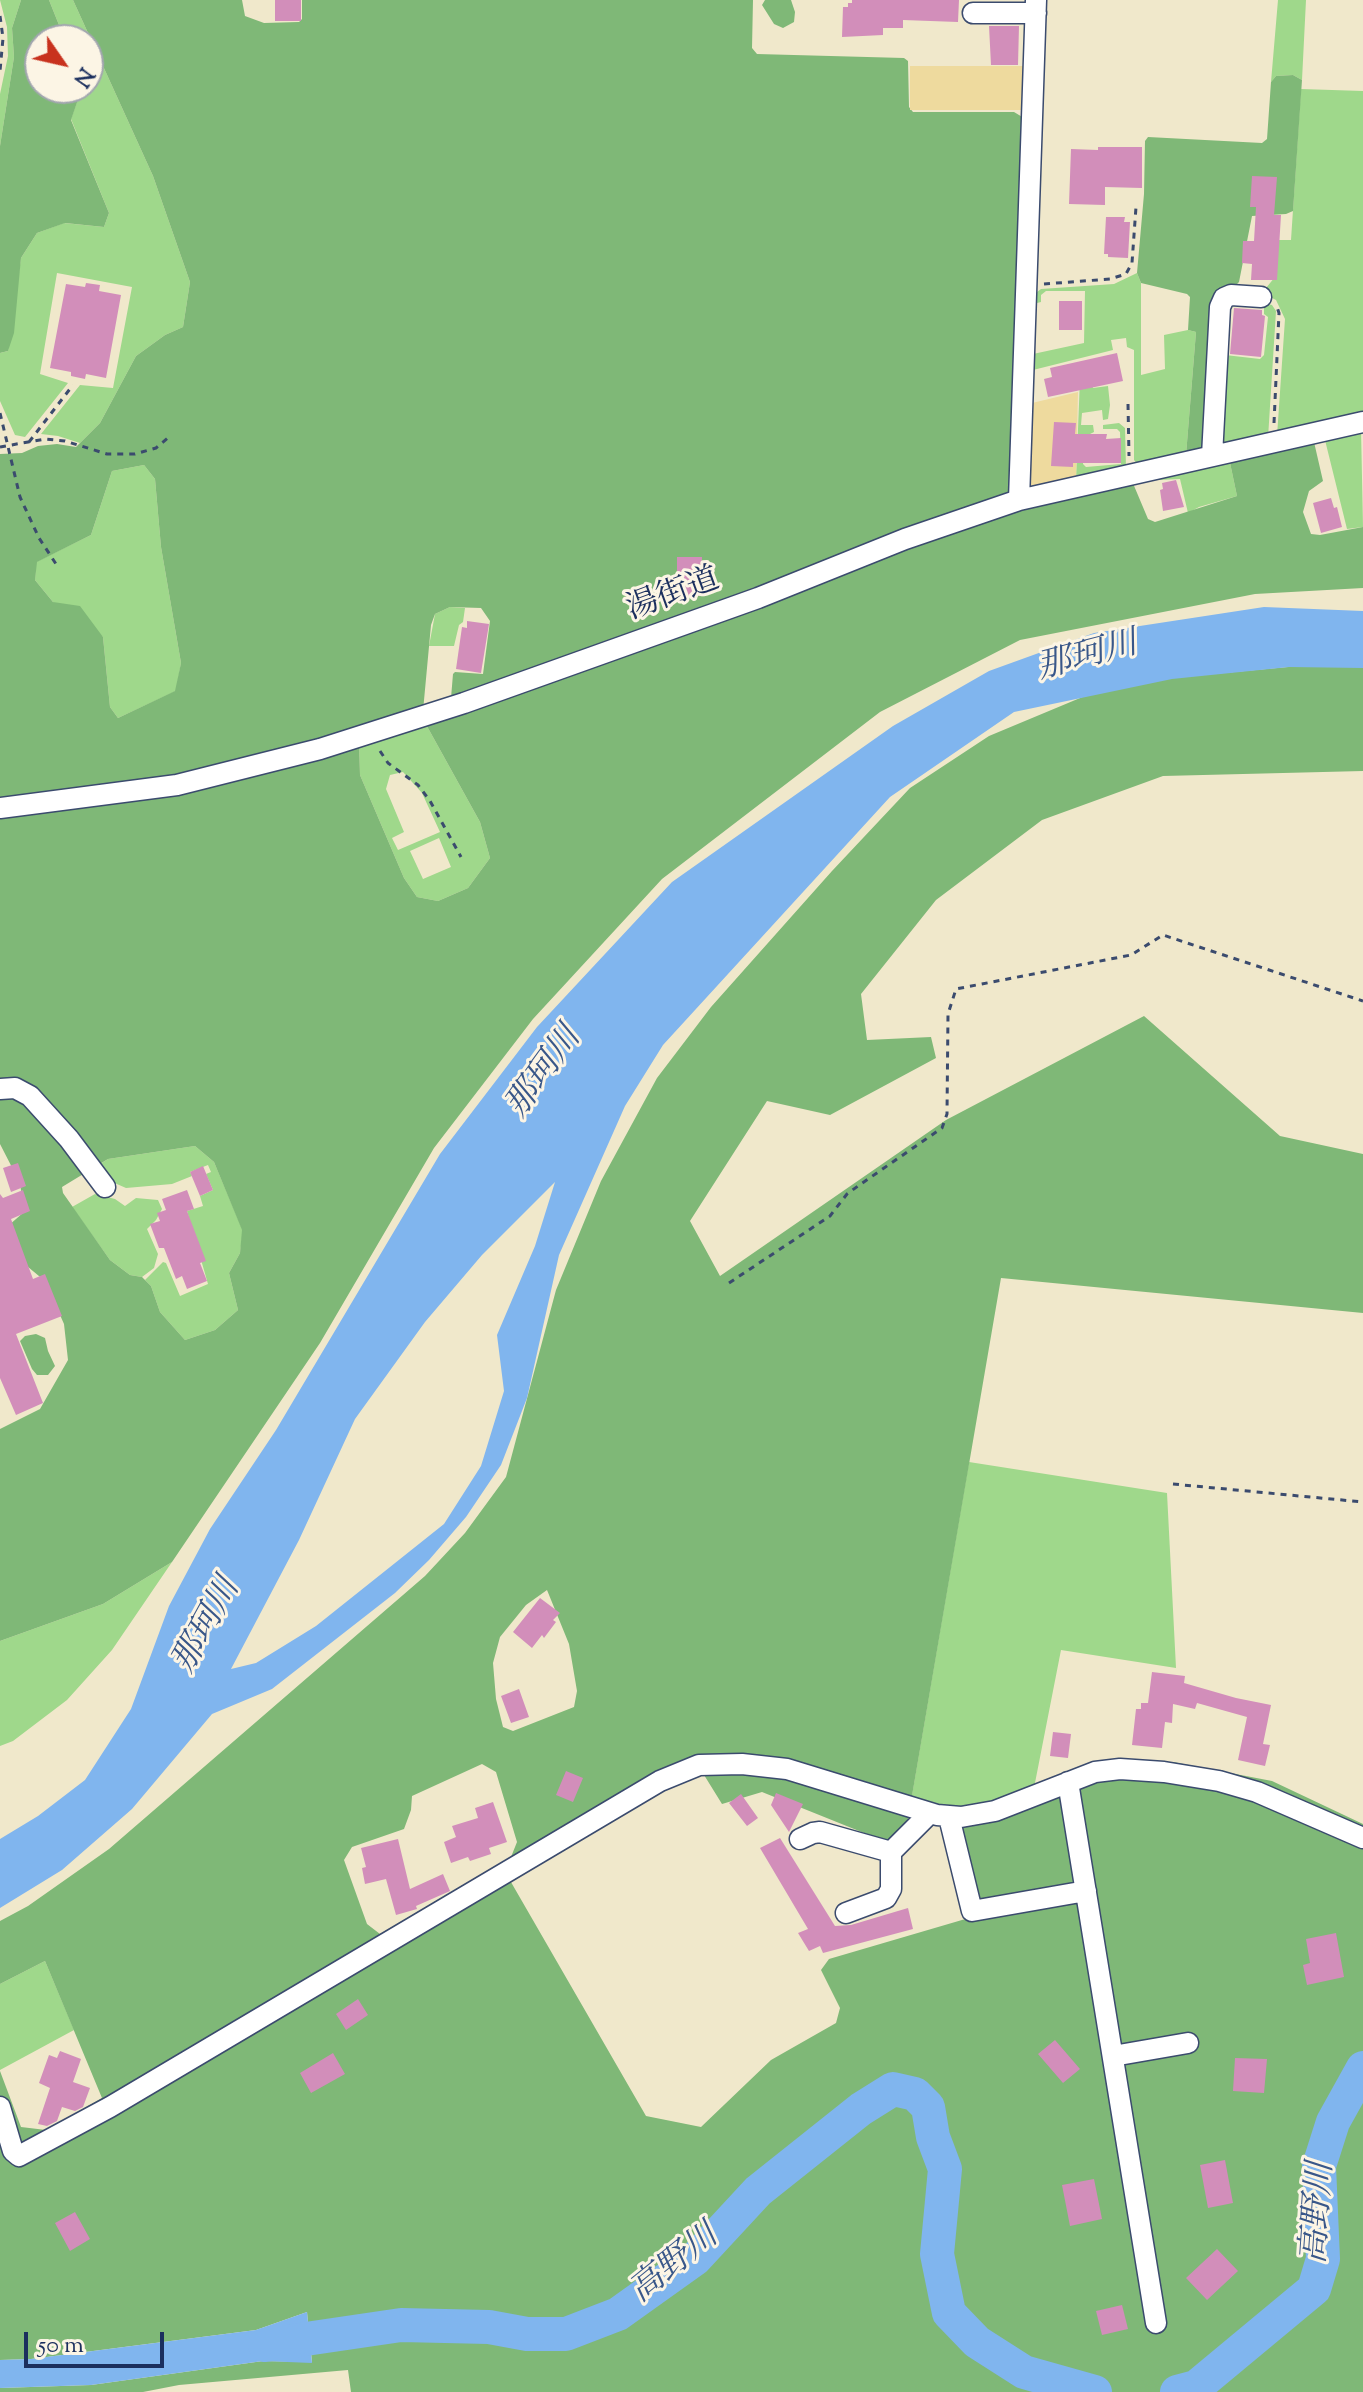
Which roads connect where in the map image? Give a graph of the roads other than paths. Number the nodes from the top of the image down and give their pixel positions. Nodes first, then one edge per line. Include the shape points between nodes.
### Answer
1 (1036, 6) edge
2 (973, 13) dead end
3 (1261, 297) road end
4 (1363, 422) edge
5 (1212, 456) junction
6 (1019, 500) junction
7 (0, 808) edge
8 (0, 1089) edge
9 (105, 1187) dead end
10 (1068, 1782) junction
11 (940, 1815) junction
12 (1363, 1838) edge
13 (800, 1839) dead end
14 (891, 1852) junction
15 (1086, 1891) junction
16 (846, 1913) dead end
17 (1188, 2043) dead end
18 (1113, 2056) junction
19 (0, 2107) edge
20 (1156, 2323) dead end

1 - 2 street
1 - 6 street
3 - 5 street via 1231,295 1220,307
4 - 5 street, 湯街道
5 - 6 street, 湯街道
6 - 7 street, 湯街道 via 743,604 373,732 199,781
8 - 9 street via 15,1088 30,1096
10 - 11 street via 995,1811
10 - 12 street via 1120,1769 1219,1781
10 - 15 street
11 - 14 street
11 - 15 street via 972,1911
11 - 19 street via 787,1769 699,1765 660,1781 19,2156
13 - 14 street via 820,1832
14 - 16 street via 886,1898
15 - 18 street
17 - 18 street
18 - 20 street

